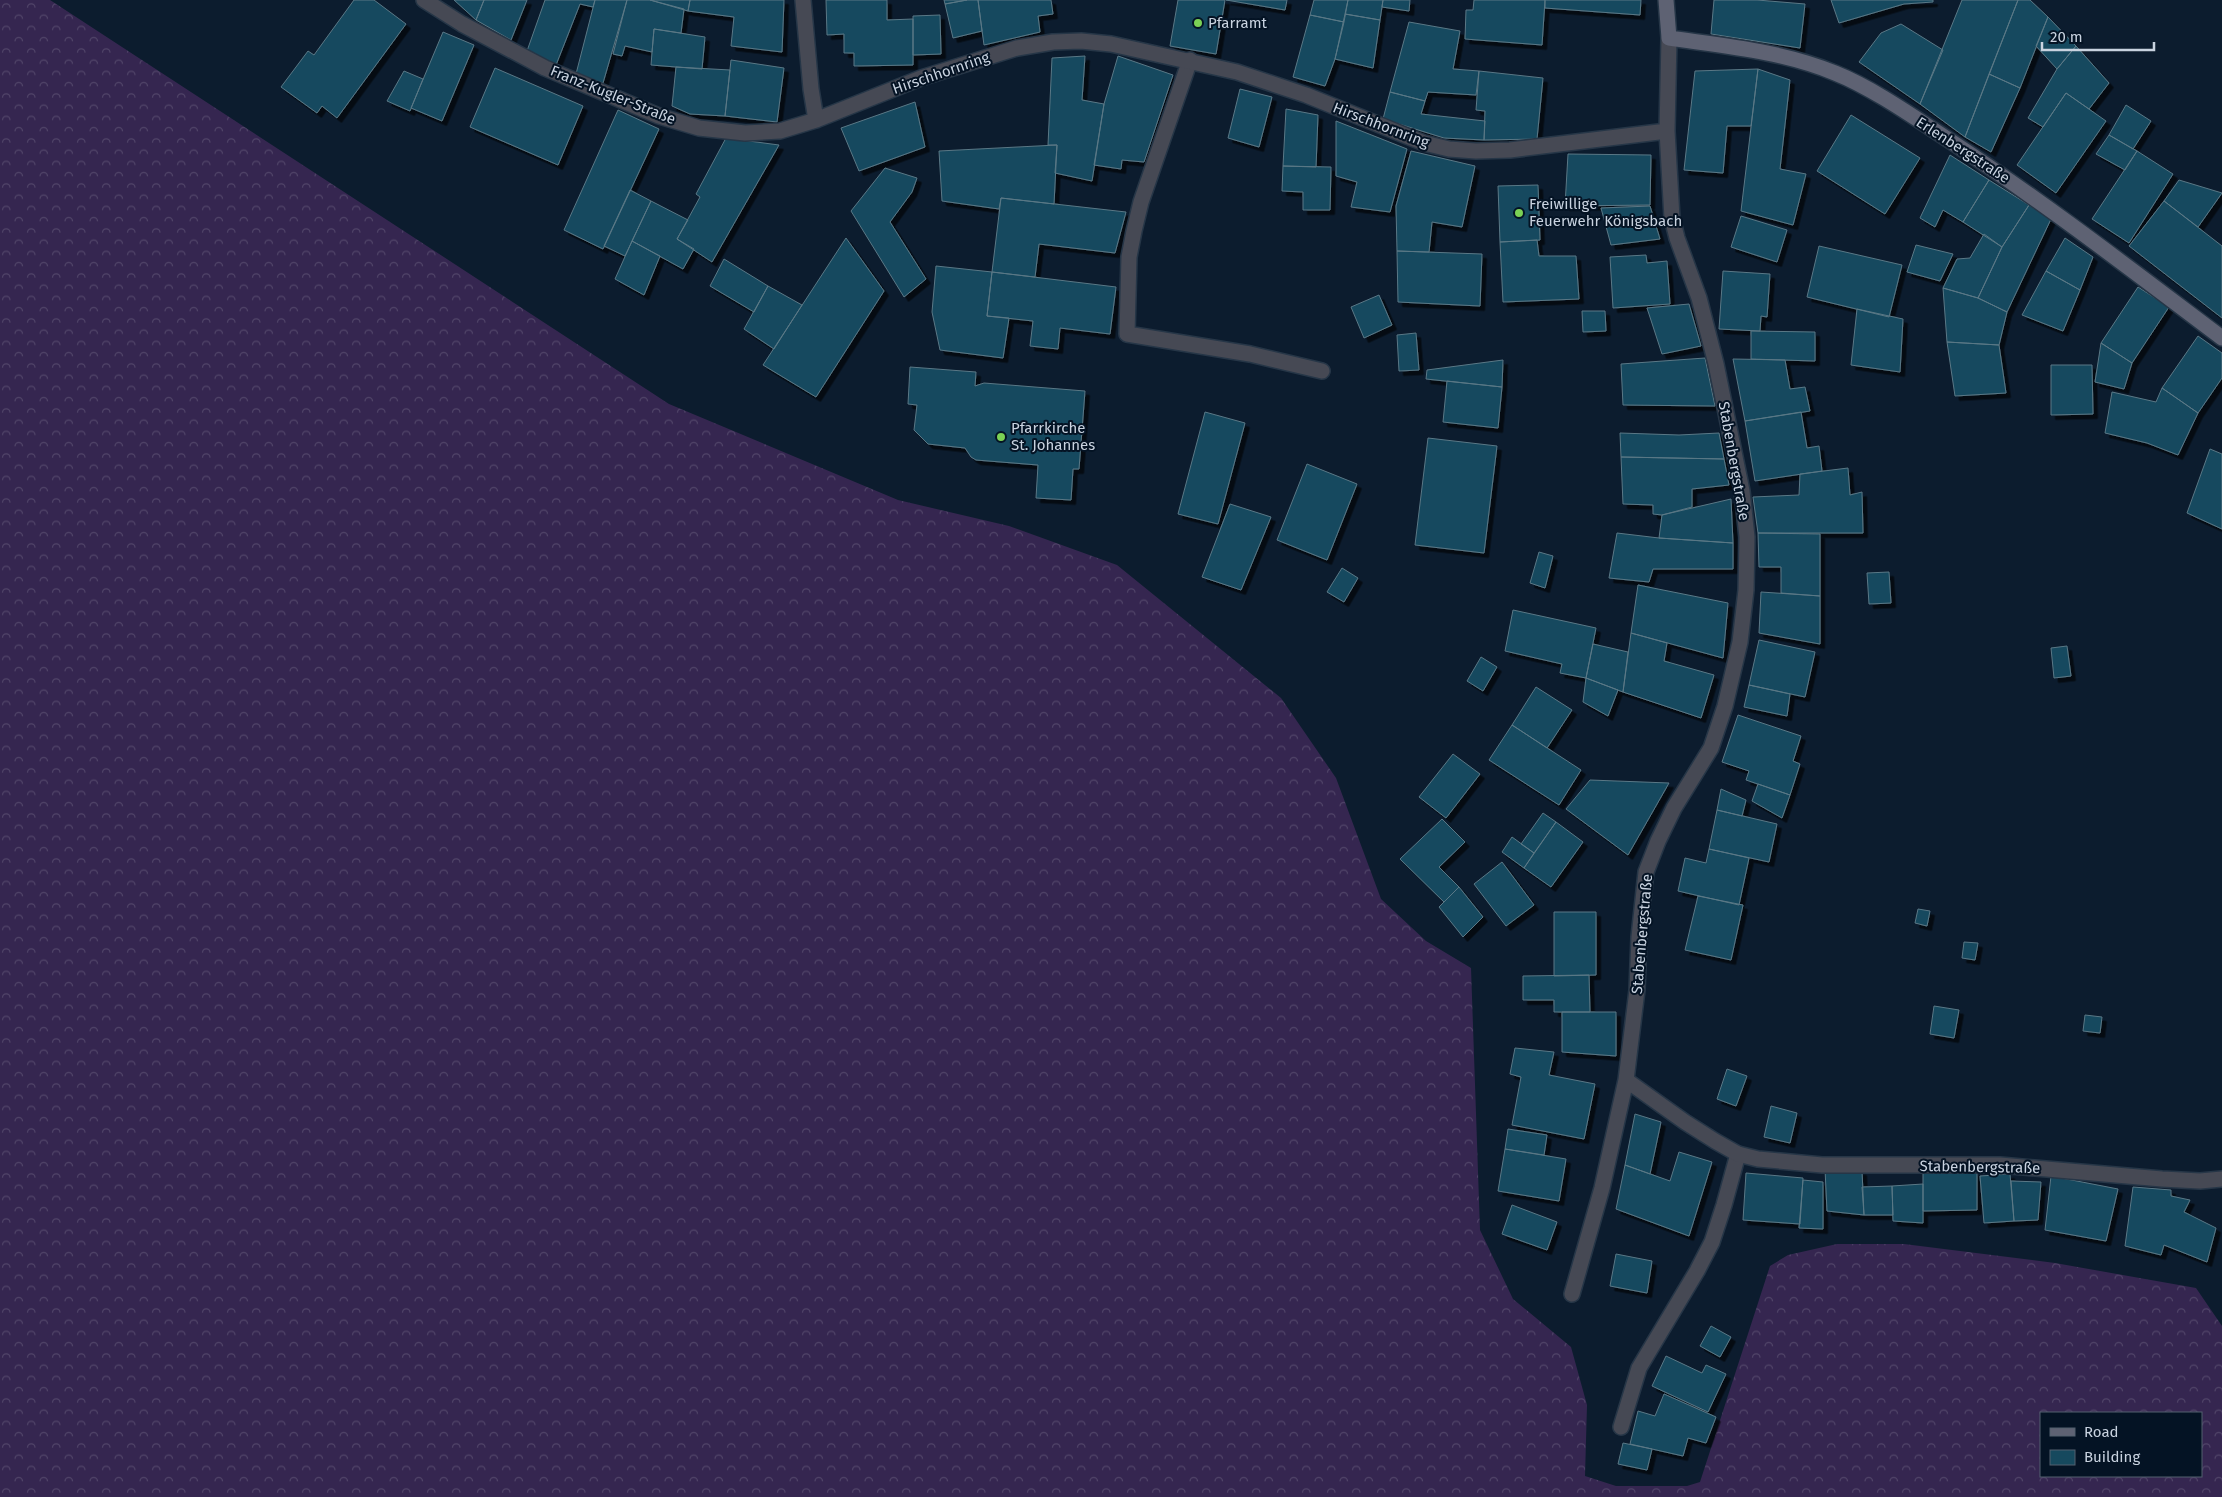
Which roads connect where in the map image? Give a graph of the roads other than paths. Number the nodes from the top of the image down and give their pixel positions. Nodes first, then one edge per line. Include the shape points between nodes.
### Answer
1 (424, 0) edge
2 (803, 0) edge
3 (1666, 0) edge
4 (1668, 38) junction
5 (1190, 60) junction
6 (816, 120) junction
7 (1667, 131) junction
8 (2222, 338) edge
9 (1322, 371) dead end
10 (1626, 1080) junction
11 (1738, 1154) junction
12 (2222, 1179) edge
13 (1572, 1294) dead end
14 (1622, 1427) dead end

1 - 6 street, Franz-Kugler-Straße via 545,68 659,116 699,128 745,133 780,131
2 - 6 street via 810,89
3 - 4 street
4 - 7 street, Stabenbergstraße
4 - 8 street, Erlenbergstraße via 1760,51 1835,73 1858,84 2017,184
5 - 6 street, Hirschhornring via 1081,40 1053,42 1017,48 921,78
5 - 7 street, Hirschhornring via 1306,95 1399,134 1449,149 1510,150
5 - 9 street via 1141,202 1134,232 1129,257 1128,334 1267,357
7 - 10 street, Stabenbergstraße via 1672,218 1716,364 1742,491 1747,537 1746,590 1740,642 1711,748 1674,808 1646,872
10 - 11 street, Stabenbergstraße via 1685,1122
10 - 13 street, Stabenbergstraße via 1602,1188
11 - 12 street, Stabenbergstraße via 1785,1163 1822,1165 2000,1165 2162,1179
11 - 14 street via 1712,1242 1639,1368

